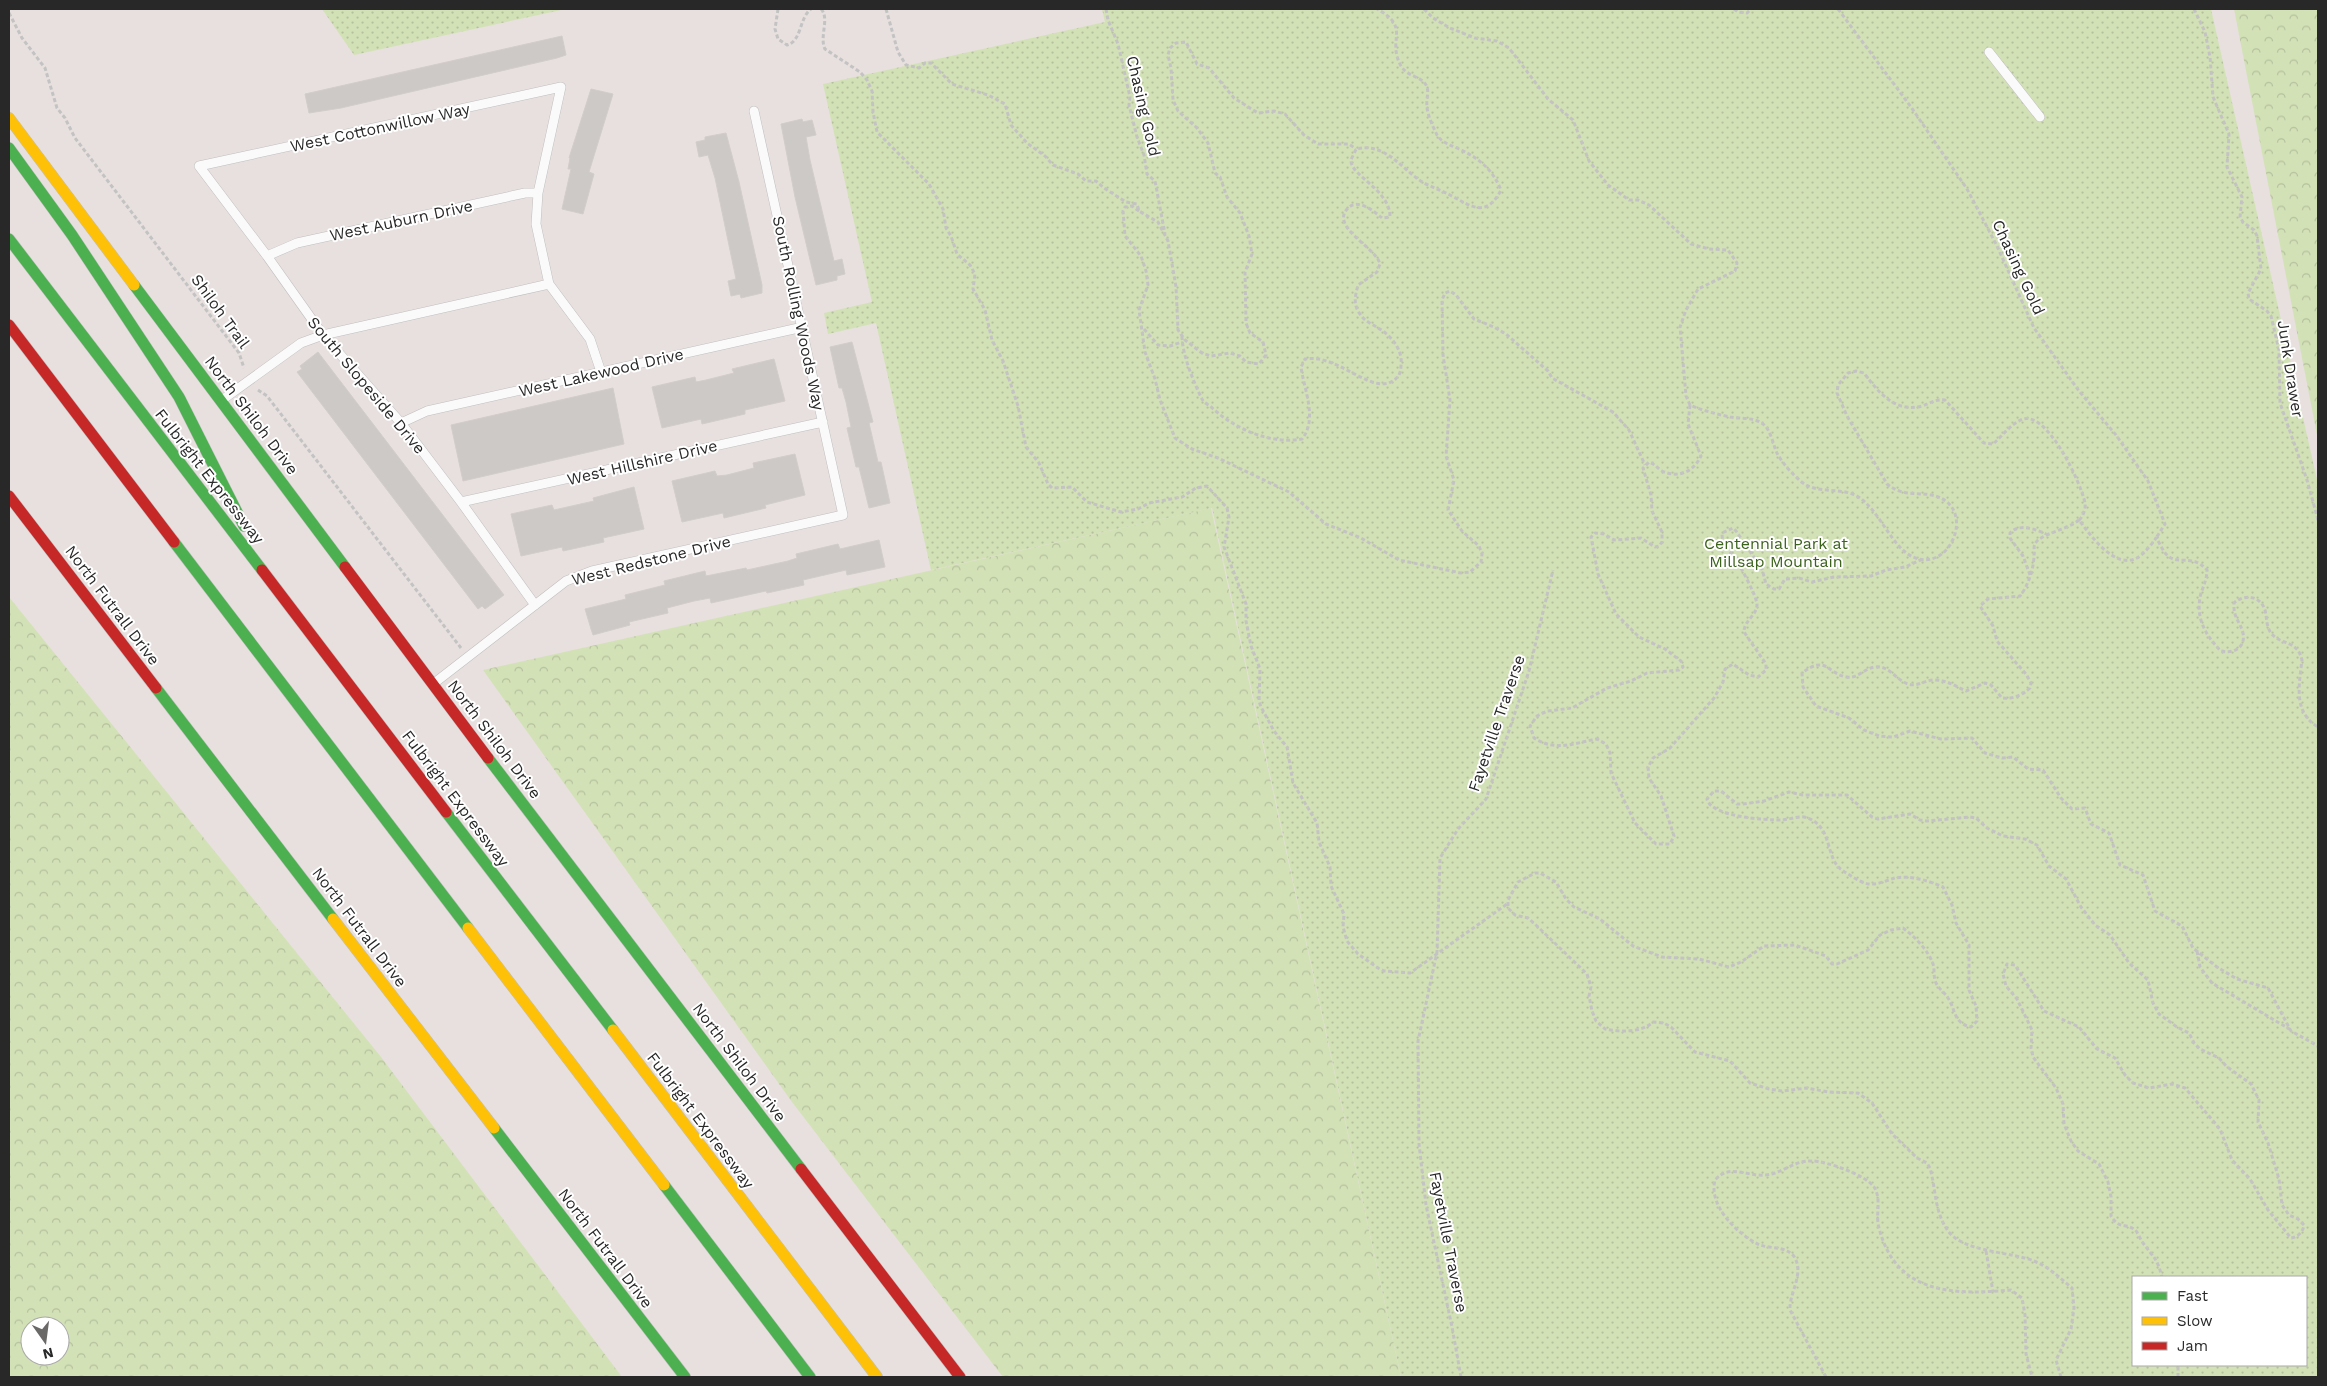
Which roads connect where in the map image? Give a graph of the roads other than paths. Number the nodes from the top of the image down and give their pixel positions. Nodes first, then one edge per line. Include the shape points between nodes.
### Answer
1 (1989, 52) dead end
2 (754, 110) dead end
3 (2040, 117) dead end
4 (9, 118) edge
5 (9, 148) edge
6 (199, 166) joint
7 (538, 193) junction
8 (9, 239) edge
9 (267, 256) junction
10 (549, 284) junction
11 (9, 325) edge
12 (803, 326) junction
13 (322, 335) junction
14 (601, 372) junction
15 (221, 401) junction
16 (823, 422) junction
17 (401, 423) junction
18 (9, 496) edge
19 (462, 502) junction
20 (843, 515) joint
21 (274, 586) junction
22 (535, 605) junction
23 (433, 685) junction
24 (685, 1377) edge
25 (810, 1377) edge
26 (877, 1377) edge
27 (960, 1377) edge

1 - 3 lane
2 - 12 lane, South Rolling Woods Way
4 - 15 main road, North Shiloh Drive
5 - 21 main road via 72,235 179,397
6 - 7 lane, West Cottonwillow Way via 561,87
6 - 9 lane, South Slopeside Drive
7 - 9 lane, West Auburn Drive via 525,193 296,243
7 - 10 lane via 536,224
8 - 21 main road, Fulbright Expressway
9 - 13 lane, South Slopeside Drive
10 - 13 lane
10 - 14 lane via 590,340
11 - 25 main road
12 - 14 lane, West Lakewood Drive
12 - 16 lane, South Rolling Woods Way
13 - 15 lane via 300,343
13 - 17 lane, South Slopeside Drive
14 - 17 lane, West Lakewood Drive via 427,411
15 - 23 main road, North Shiloh Drive
16 - 19 lane, West Hillshire Drive
16 - 20 lane, South Rolling Woods Way
17 - 19 lane, South Slopeside Drive
18 - 24 main road, North Futrall Drive
19 - 22 lane, South Slopeside Drive
20 - 22 lane, West Redstone Drive via 592,572 566,581
21 - 26 main road, Fulbright Expressway
22 - 23 lane, West Redstone Drive
23 - 27 main road, North Shiloh Drive

